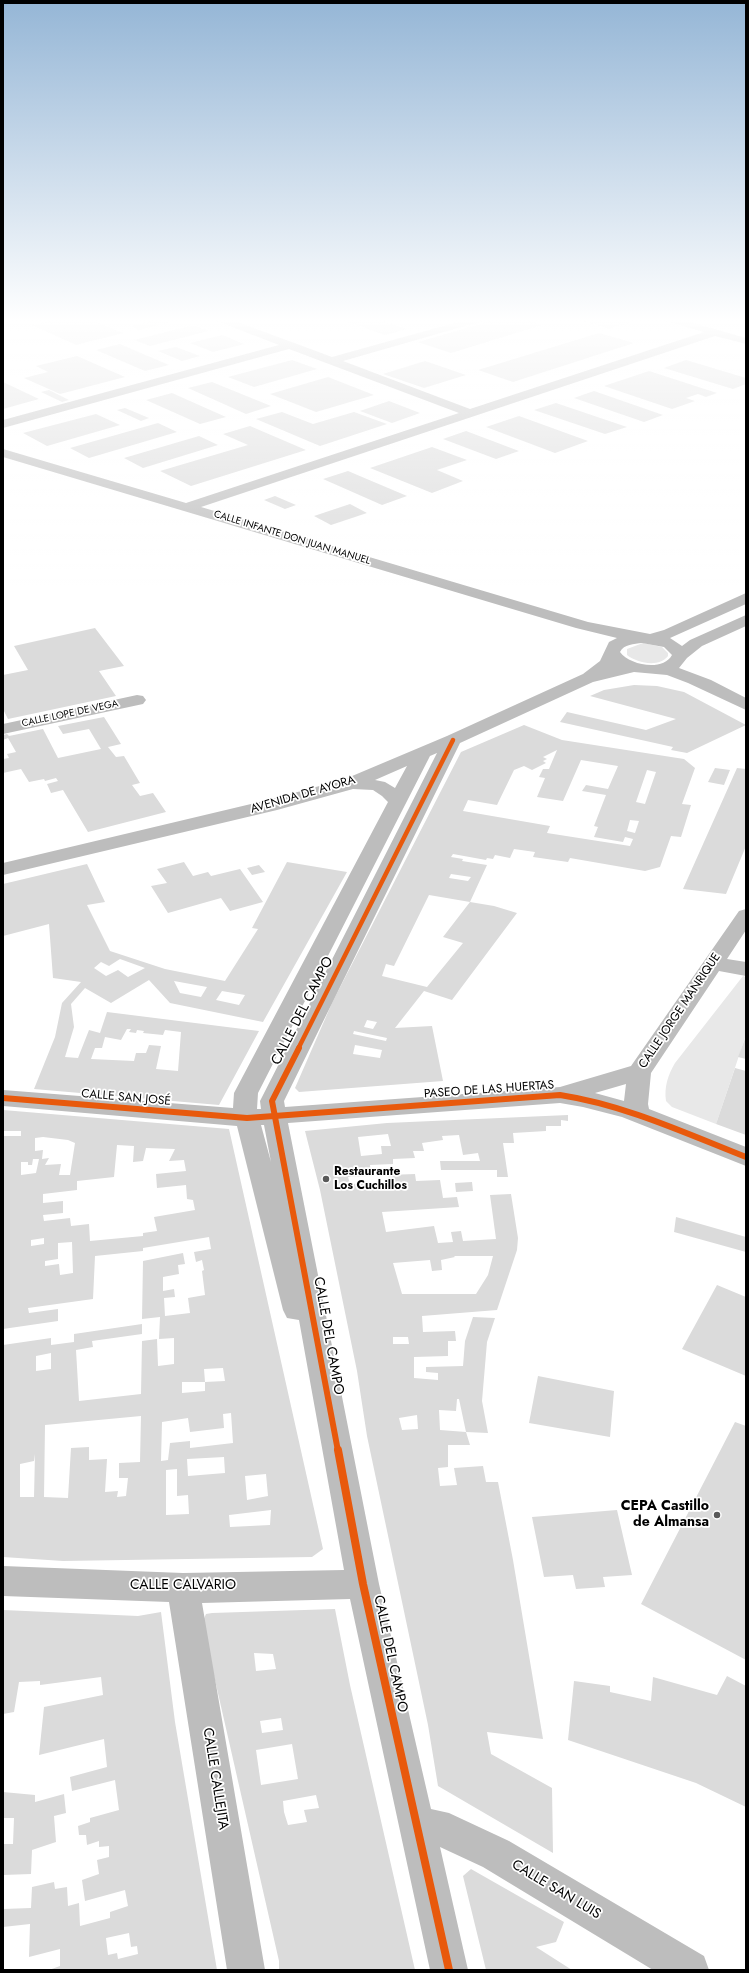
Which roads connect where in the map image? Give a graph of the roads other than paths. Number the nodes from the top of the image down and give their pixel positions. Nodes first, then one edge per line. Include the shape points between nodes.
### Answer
1 (54, 410) edge
2 (462, 410) edge
3 (484, 410) edge
4 (472, 414) junction
5 (3, 424) edge
6 (3, 453) edge
7 (188, 507) junction
8 (746, 598) edge
9 (746, 620) edge
10 (582, 625) junction
11 (648, 638) junction
12 (614, 648) junction
13 (680, 657) junction
14 (635, 667) junction
15 (661, 668) junction
16 (587, 678) junction
17 (746, 694) edge
18 (138, 700) dead end
19 (746, 705) edge
20 (3, 729) edge
21 (453, 740) junction
22 (422, 753) junction
23 (352, 783) junction
24 (398, 803) junction
25 (3, 869) edge
26 (746, 915) edge
27 (712, 963) junction
28 (746, 969) edge
29 (639, 1072) junction
30 (560, 1095) junction
31 (3, 1098) edge
32 (637, 1114) junction
33 (275, 1115) junction
34 (247, 1118) junction
35 (746, 1157) edge
36 (341, 1477) junction
37 (3, 1581) edge
38 (362, 1584) junction
39 (183, 1588) junction
40 (416, 1824) junction
41 (246, 1970) edge
42 (449, 1970) edge
43 (690, 1970) edge

1 - 5 street
2 - 4 street
3 - 4 street
4 - 7 street
6 - 7 street, CALLE INFANTE DON JUAN MANUEL
7 - 10 street, CALLE INFANTE DON JUAN MANUEL
8 - 11 street via 670,632
9 - 13 street via 696,643
10 - 11 street, CALLE INFANTE DON JUAN MANUEL
10 - 12 street, CALLE INFANTE DON JUAN MANUEL via 599,633
11 - 12 street via 626,639
11 - 13 street, CALLE INFANTE DON JUAN MANUEL via 673,646
12 - 14 street, CALLE INFANTE DON JUAN MANUEL via 618,661
12 - 16 street, AVENIDA DE AYORA via 607,662
13 - 15 street via 674,664
13 - 17 street, CALLE INFANTE DON JUAN MANUEL via 688,664
14 - 15 street
14 - 16 street, AVENIDA DE AYORA
15 - 19 street via 696,679
16 - 21 street, AVENIDA DE AYORA
18 - 20 street, CALLE LOPE DE VEGA
21 - 22 street, AVENIDA DE AYORA
21 - 33 street, CALLE DEL CAMPO via 274,1095 272,1101
22 - 23 street, AVENIDA DE AYORA
22 - 24 street, CALLE DEL CAMPO
23 - 24 street via 374,784 390,790
23 - 25 street, AVENIDA DE AYORA via 276,804
24 - 34 street, CALLE DEL CAMPO via 246,1093 244,1105
26 - 27 street, CALLE JORGE MANRIQUE
27 - 28 street
27 - 29 street, CALLE JORGE MANRIQUE
29 - 30 street
29 - 32 street, CALLE JORGE MANRIQUE
30 - 32 street, PASEO DE LAS HUERTAS via 585,1097
30 - 33 street, PASEO DE LAS HUERTAS
31 - 34 street, CALLE SAN JOSÉ
32 - 35 street, PASEO DE LAS HUERTAS
33 - 34 street, PASEO DE LAS HUERTAS
33 - 36 street, CALLE DEL CAMPO
34 - 36 street, CALLE DEL CAMPO
36 - 38 street, CALLE DEL CAMPO
37 - 39 street, CALLE CALVARIO
38 - 39 street, CALLE CALVARIO
38 - 40 street, CALLE DEL CAMPO
39 - 41 street, CALLE CALLEJITA
40 - 42 street, CALLE DEL CAMPO
40 - 43 street, CALLE SAN LUIS via 449,1831 496,1854

